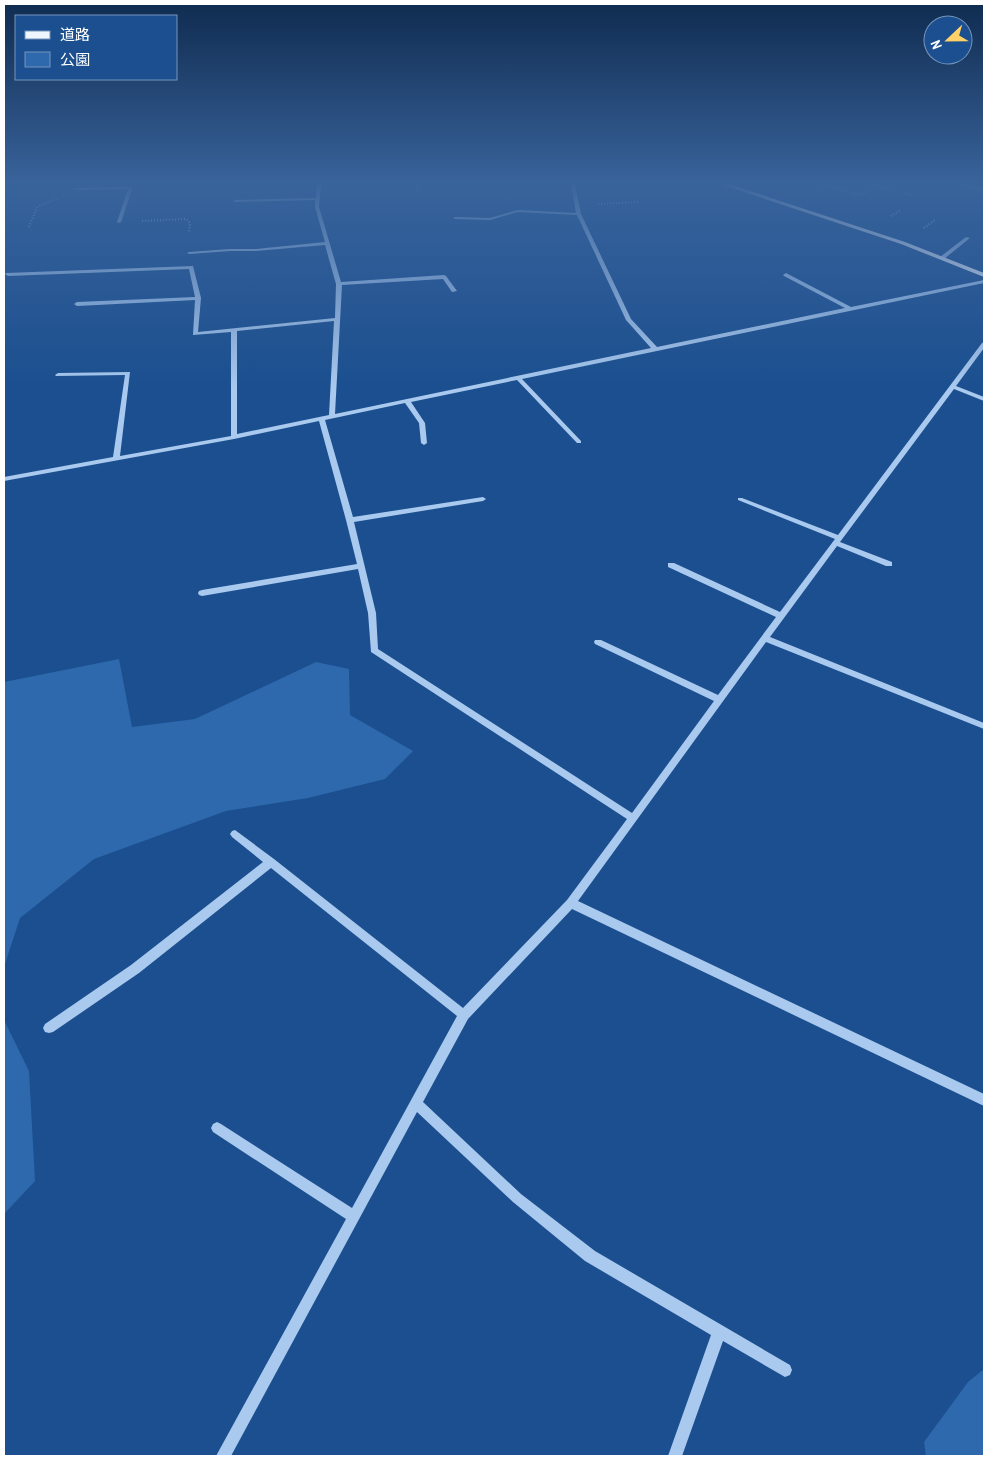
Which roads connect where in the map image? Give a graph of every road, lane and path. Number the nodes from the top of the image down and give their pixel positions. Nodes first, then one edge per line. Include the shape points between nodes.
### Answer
1 (201, 252) edge
2 (330, 252) edge
3 (597, 252) edge
4 (925, 252) edge
5 (950, 252) edge
6 (189, 253) edge
7 (942, 258) junction
8 (8, 274) dead end
9 (786, 275) dead end
10 (984, 275) edge
11 (984, 281) edge
12 (340, 284) junction
13 (454, 291) dead end
14 (198, 298) junction
15 (77, 304) dead end
16 (850, 309) junction
17 (337, 319) junction
18 (234, 330) junction
19 (984, 344) edge
20 (655, 349) junction
21 (58, 375) dead end
22 (518, 378) junction
23 (952, 386) junction
24 (984, 398) edge
25 (407, 401) junction
26 (332, 416) junction
27 (321, 418) junction
28 (234, 437) junction
29 (579, 442) dead end
30 (424, 443) dead end
31 (116, 458) junction
32 (4, 479) edge
33 (483, 499) dead end
34 (740, 499) dead end
35 (350, 520) junction
36 (838, 540) junction
37 (889, 564) dead end
38 (671, 565) dead end
39 (361, 566) junction
40 (202, 593) dead end
41 (781, 616) junction
42 (765, 638) junction
43 (598, 642) dead end
44 (720, 700) junction
45 (984, 726) edge
46 (632, 818) junction
47 (235, 834) dead end
48 (271, 862) junction
49 (571, 903) junction
50 (464, 1016) junction
51 (49, 1028) dead end
52 (984, 1100) edge
53 (416, 1103) junction
54 (217, 1128) dead end
55 (354, 1217) junction
56 (719, 1332) junction
57 (785, 1370) dead end
58 (223, 1456) edge
59 (675, 1456) edge

1 - 6 street
2 - 12 street
3 - 20 lane via 629,320
4 - 7 main road
5 - 7 street
7 - 10 main road
8 - 14 street via 192,267
9 - 16 street
11 - 16 street
12 - 13 street via 444,277
12 - 17 street
14 - 15 street
14 - 18 street via 196,334
16 - 20 street
17 - 18 street
17 - 26 street
18 - 28 street
19 - 23 street
20 - 22 street
21 - 31 street via 128,373
22 - 25 street
22 - 29 street
23 - 24 street
23 - 36 street
25 - 26 street
25 - 30 lane via 422,423
26 - 27 street
27 - 28 street
27 - 35 street
28 - 31 street
31 - 32 street
33 - 35 street
34 - 36 street
35 - 39 street
36 - 37 street
36 - 41 street
38 - 41 street
39 - 40 street
39 - 46 street via 372,613 374,650
41 - 42 street
42 - 44 street
42 - 45 street
43 - 44 street
44 - 46 street
46 - 49 street
47 - 48 street
48 - 50 street
48 - 51 street via 135,969
49 - 50 street
49 - 52 street
50 - 53 street
53 - 55 street
53 - 56 street via 516,1198 590,1256
54 - 55 street
55 - 58 street
56 - 57 street
56 - 59 street

